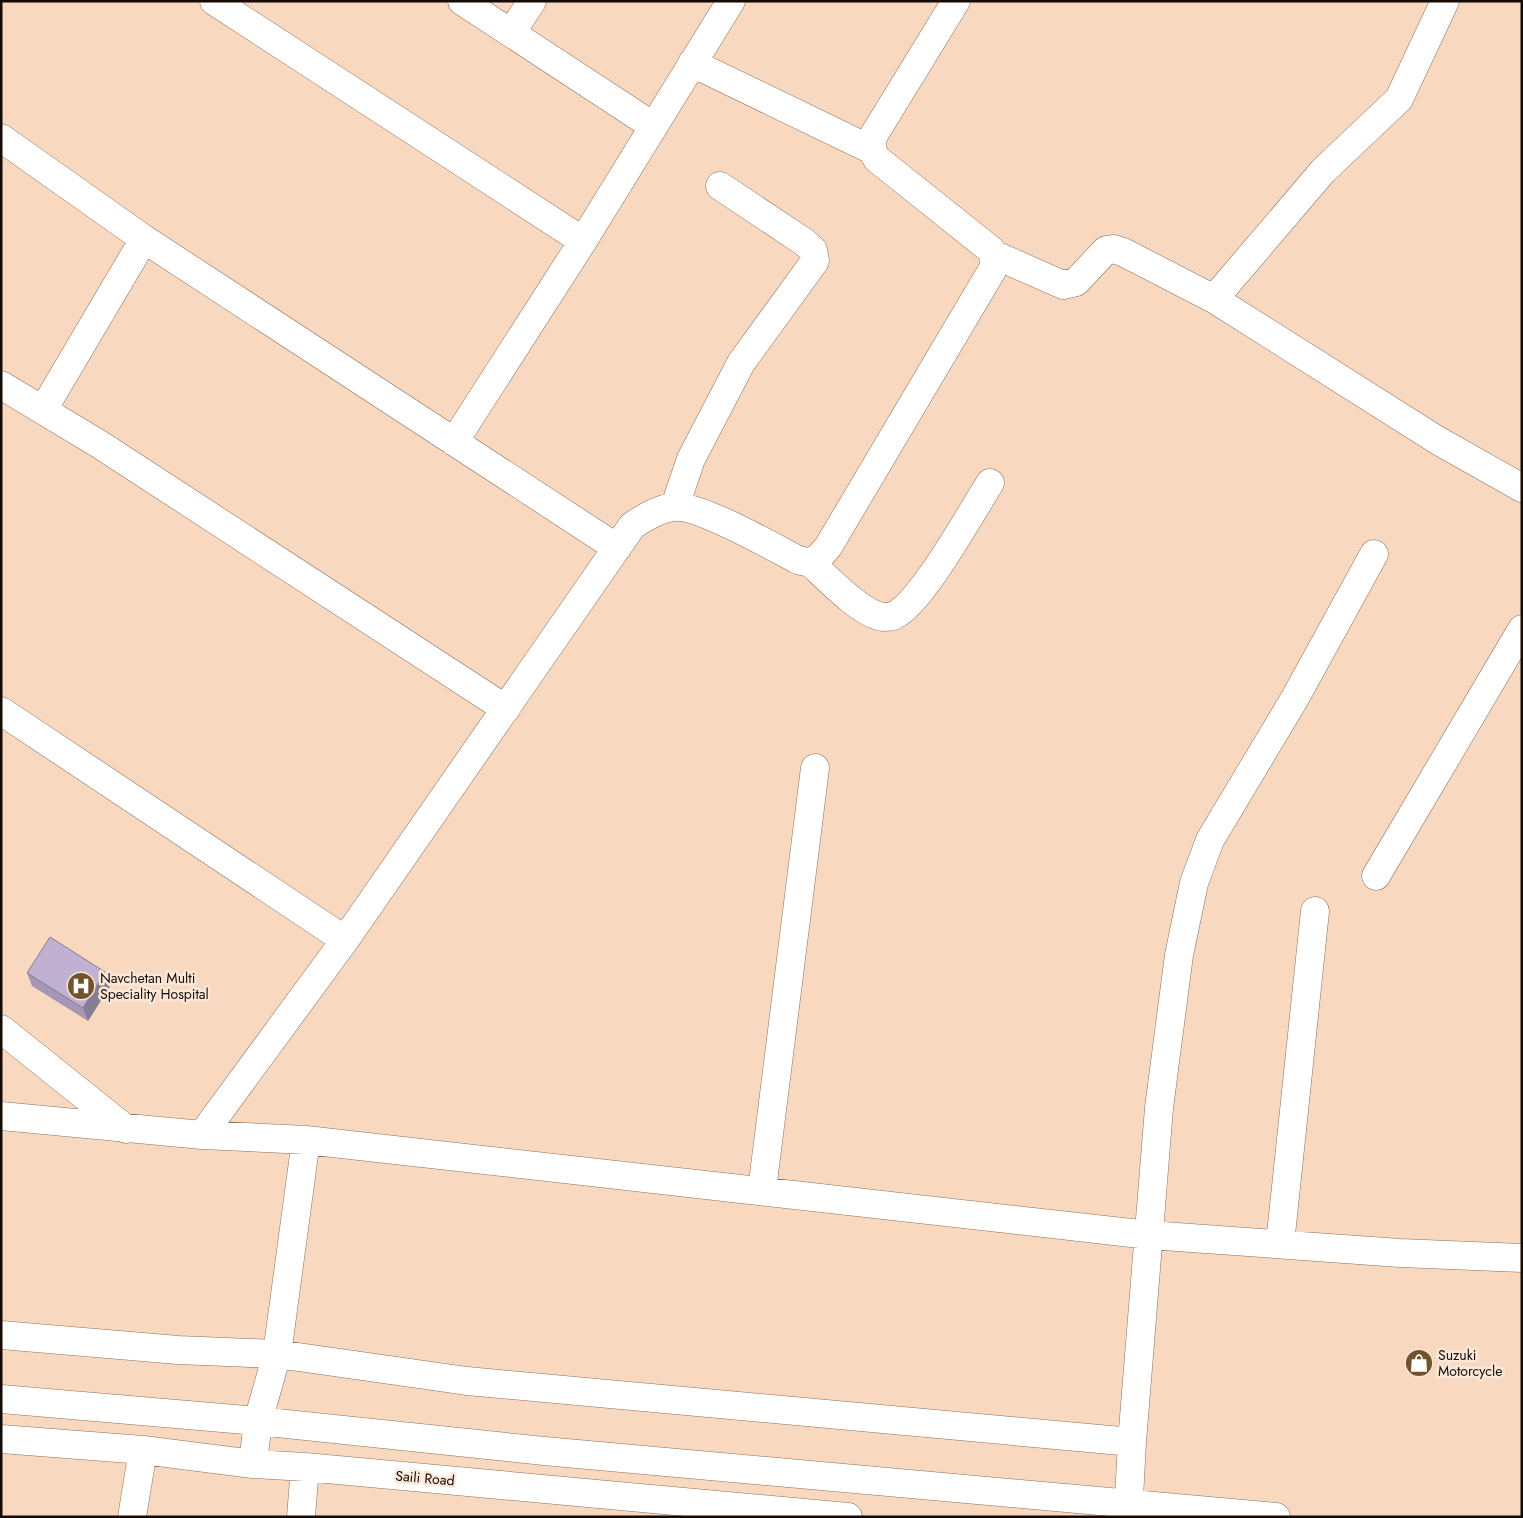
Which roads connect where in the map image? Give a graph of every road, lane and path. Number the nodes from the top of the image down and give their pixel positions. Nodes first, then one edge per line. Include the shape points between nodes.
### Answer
1 (214, 1) edge
2 (462, 1) edge
3 (532, 1) edge
4 (731, 1) edge
5 (956, 1) edge
6 (1445, 1) edge
7 (511, 33) junction
8 (692, 63) junction
9 (654, 126) junction
10 (1, 138) edge
11 (872, 150) junction
12 (720, 186) dead end
13 (144, 240) junction
14 (583, 241) junction
15 (993, 254) junction
16 (1214, 299) junction
17 (1, 385) edge
18 (43, 410) junction
19 (454, 442) junction
20 (990, 482) dead end
21 (1522, 488) edge
22 (675, 506) junction
23 (617, 548) junction
24 (1374, 554) dead end
25 (811, 563) junction
26 (1522, 629) edge
27 (506, 709) junction
28 (1, 711) edge
29 (815, 768) dead end
30 (1376, 876) dead end
31 (1315, 911) dead end
32 (345, 940) junction
33 (1, 1029) edge
34 (1, 1116) edge
35 (126, 1129) junction
36 (202, 1136) junction
37 (306, 1140) junction
38 (762, 1190) junction
39 (1149, 1235) junction
40 (1280, 1244) junction
41 (1522, 1258) edge
42 (1, 1335) edge
43 (277, 1354) junction
44 (1, 1399) edge
45 (258, 1421) junction
46 (1, 1439) edge
47 (1132, 1442) junction
48 (144, 1450) junction
49 (253, 1464) junction
50 (305, 1467) junction
51 (1128, 1510) edge
52 (132, 1517) edge
53 (300, 1517) edge
54 (848, 1517) edge
55 (1276, 1517) edge

1 - 14 street
2 - 7 street
3 - 7 street
4 - 8 street
5 - 11 street via 872,138
6 - 16 street via 1399,99 1323,171
7 - 9 street
8 - 9 street
8 - 11 street
9 - 14 street
10 - 13 street
11 - 15 street via 877,158
12 - 22 street via 804,242 813,250 815,261 741,363 691,459
13 - 18 street
13 - 19 street
14 - 19 street
15 - 16 street via 1063,285 1076,282 1106,250 1113,249
15 - 25 street via 994,267 989,276 828,547
16 - 21 street via 1437,440
17 - 18 street
18 - 27 street
19 - 23 street
20 - 25 street via 934,571 911,602 894,616 883,617 868,611
22 - 23 street via 642,518 632,526
22 - 25 street via 715,518 798,560
23 - 27 street
24 - 39 street via 1295,698 1210,840 1194,883 1179,955 1159,1108
26 - 30 street
27 - 32 street
28 - 32 street
29 - 38 street
31 - 40 street
32 - 36 street
33 - 35 street
34 - 35 street
35 - 36 street
36 - 37 street
37 - 38 street
37 - 43 street
38 - 39 street
39 - 40 street
39 - 47 street
40 - 41 street
42 - 43 street via 178,1350
43 - 45 street
43 - 47 street via 467,1381
44 - 45 street
45 - 49 street
45 - 51 street
46 - 48 street, Saili Road
47 - 51 street
48 - 49 street, Saili Road
48 - 52 street
49 - 50 street, Saili Road
50 - 53 street
50 - 54 street, Saili Road
51 - 55 street

